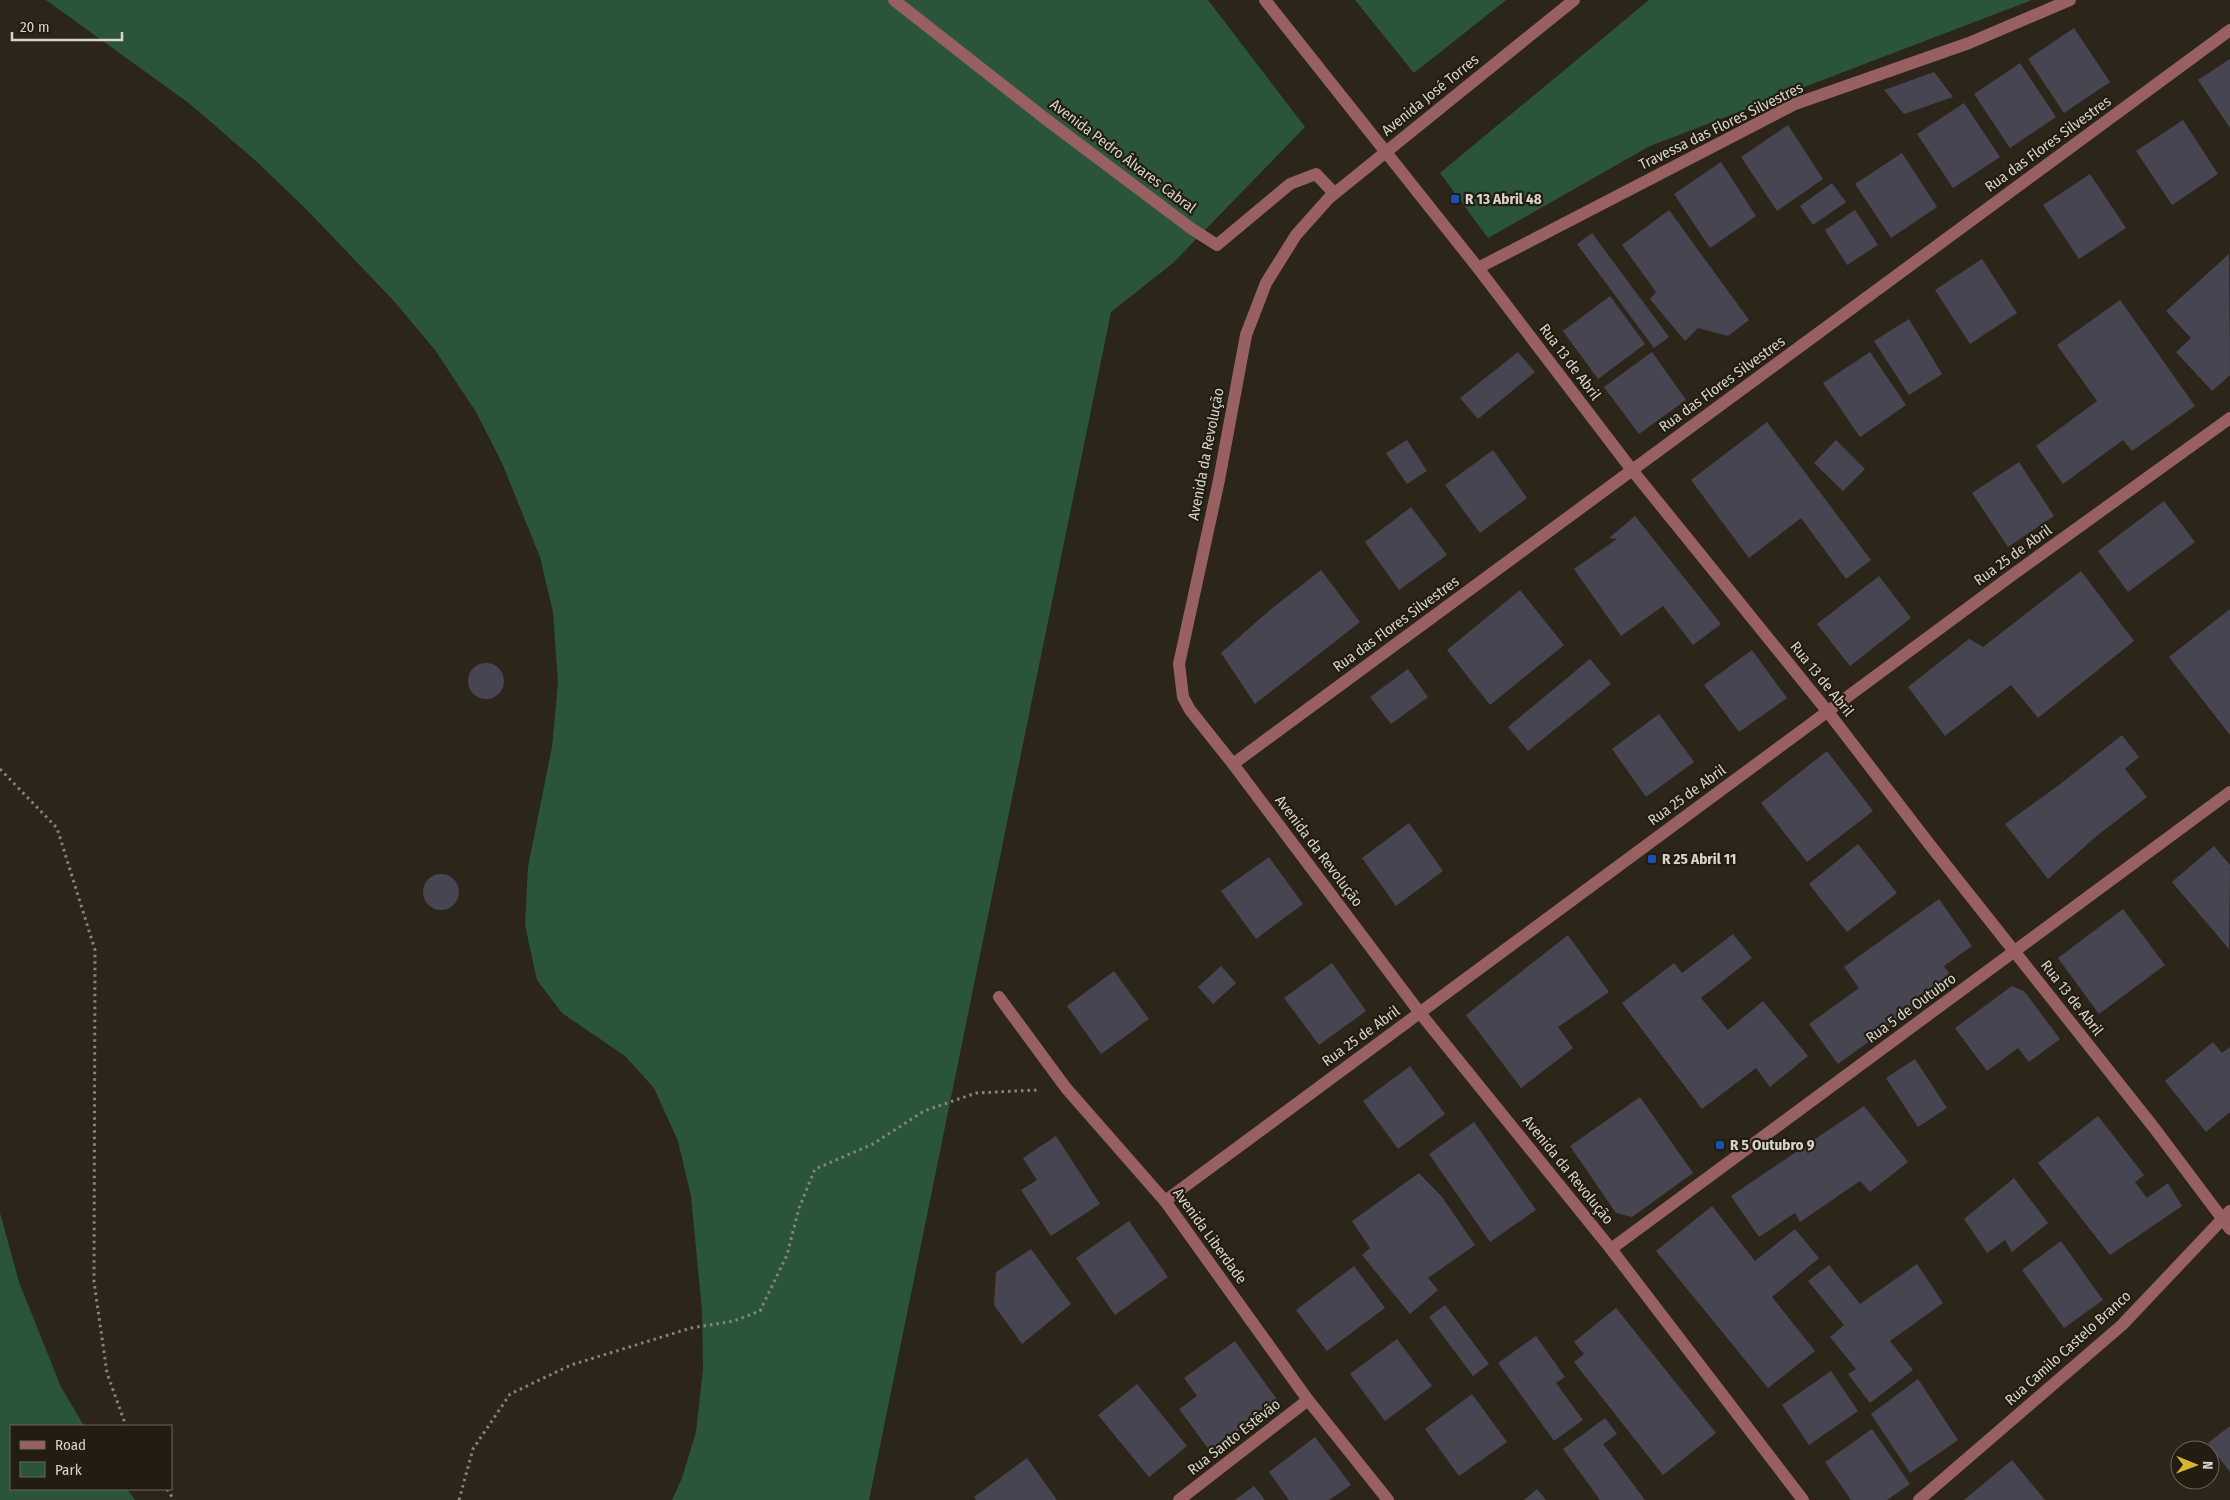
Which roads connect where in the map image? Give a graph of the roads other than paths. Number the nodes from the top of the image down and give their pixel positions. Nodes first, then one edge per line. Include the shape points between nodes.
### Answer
1 (894, 0) edge
2 (1265, 0) edge
3 (1574, 0) edge
4 (2070, 0) edge
5 (2230, 30) edge
6 (1386, 151) junction
7 (1334, 193) junction
8 (1478, 268) junction
9 (2230, 418) edge
10 (1632, 470) junction
11 (1828, 712) junction
12 (1233, 764) junction
13 (2230, 792) edge
14 (2015, 951) junction
15 (999, 998) dead end
16 (1420, 1013) junction
17 (1165, 1201) junction
18 (2226, 1215) edge
19 (2230, 1229) edge
20 (1611, 1249) junction
21 (1308, 1400) junction
22 (1179, 1500) edge
23 (1388, 1500) edge
24 (1803, 1500) edge
25 (1919, 1500) edge

1 - 7 street, Avenida Pedro Álvares Cabral via 1047,120 1217,245 1290,184 1316,174
2 - 6 street, Avenida José Torres
3 - 6 street, Avenida José Torres
4 - 8 street, Travessa das Flores Silvestres via 1970,43 1796,104
5 - 10 street, Rua das Flores Silvestres
6 - 7 street, Avenida da Revolução
6 - 8 street, Rua 13 de Abril
7 - 12 street, Avenida da Revolução via 1296,235 1266,283 1246,335 1179,664 1183,697 1190,710
8 - 10 street, Rua 13 de Abril
9 - 11 street, Rua 25 de Abril
10 - 11 street, Rua 13 de Abril
10 - 12 street, Rua das Flores Silvestres
11 - 14 street, Rua 13 de Abril
11 - 16 street, Rua 25 de Abril
12 - 16 street, Avenida da Revolução
13 - 14 street, Rua 5 de Outubro
14 - 18 street, Rua 13 de Abril via 2154,1129
14 - 20 street, Rua 5 de Outubro
15 - 17 street, Avenida Liberdade via 1066,1088
16 - 17 street, Rua 25 de Abril
16 - 20 street, Avenida da Revolução
17 - 21 street, Avenida Liberdade
18 - 19 street, Rua 13 de Abril
18 - 25 street, Rua Camilo Castelo Branco via 2122,1326
20 - 24 street, Avenida da Revolução
21 - 22 street, Rua Santo Estêvão
21 - 23 street, Avenida Liberdade

